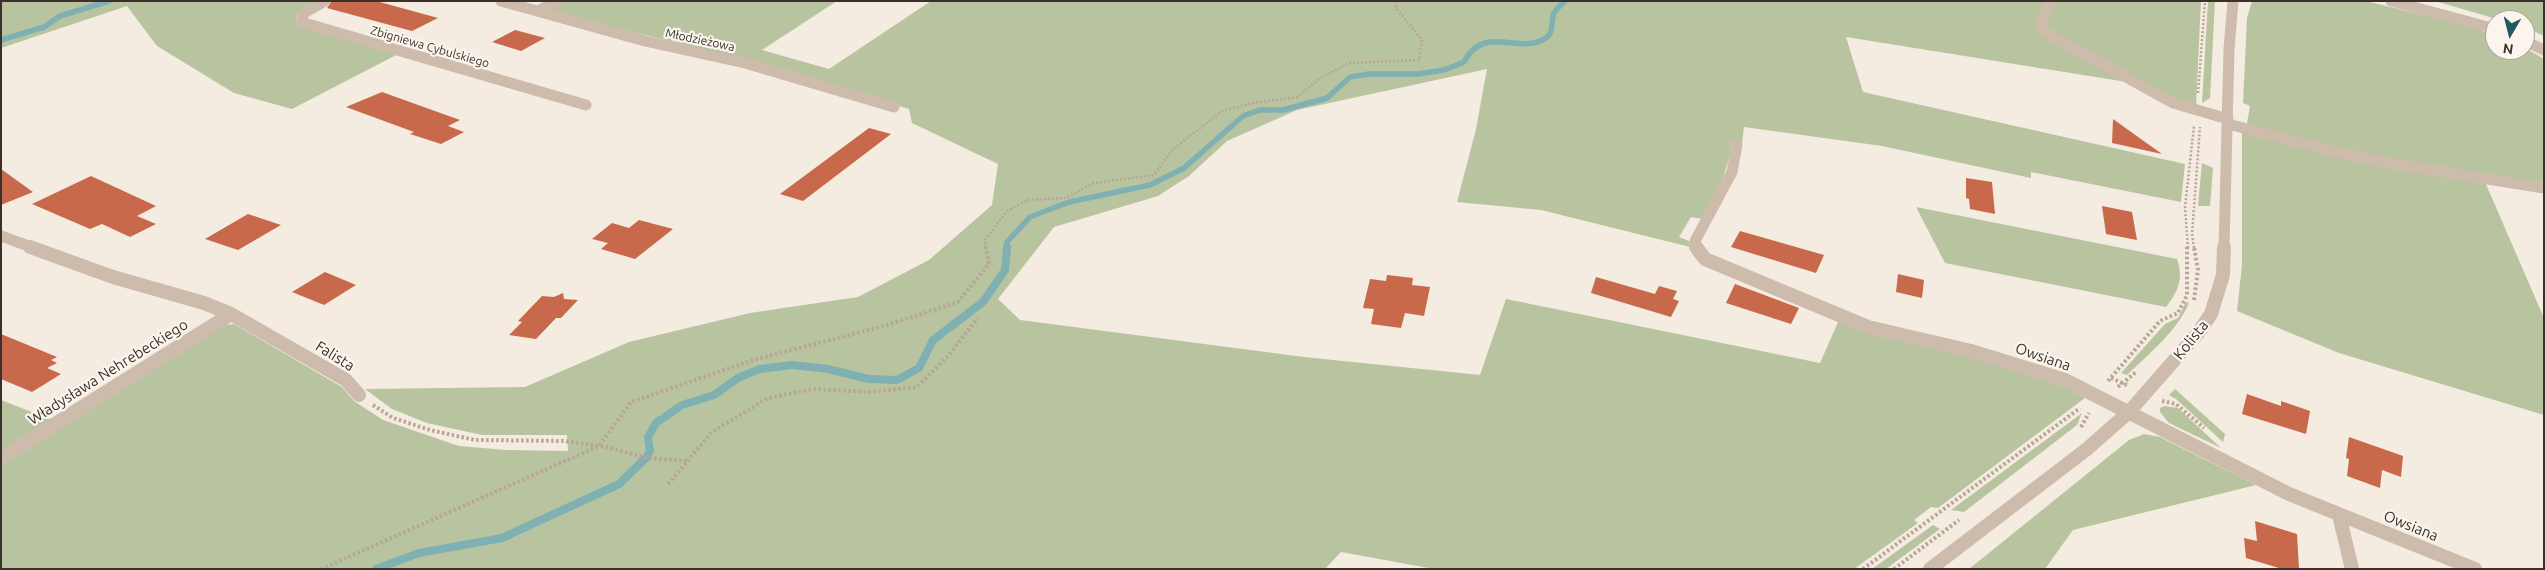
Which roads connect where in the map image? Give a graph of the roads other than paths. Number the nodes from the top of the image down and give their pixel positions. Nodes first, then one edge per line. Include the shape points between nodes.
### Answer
1 (325, 1) edge
2 (501, 1) edge
3 (558, 1) edge
4 (2051, 1) edge
5 (2233, 1) edge
6 (2391, 1) edge
7 (2428, 1) edge
8 (538, 11) junction
9 (2434, 11) junction
10 (2485, 26) edge
11 (586, 105) dead end
12 (894, 107) dead end
13 (2228, 122) junction
14 (1738, 145) dead end
15 (2544, 188) edge
16 (1, 236) edge
17 (231, 314) junction
18 (359, 395) road end
19 (2129, 412) junction
20 (1, 458) edge
21 (2339, 515) junction
22 (1930, 569) edge
23 (2352, 569) edge
24 (2475, 569) edge

1 - 11 street, Zbigniewa Cybulskiego via 304,13 301,22
2 - 8 street, Młodzieżowa
3 - 8 street
4 - 13 street via 2041,20 2041,27 2048,34 2162,98
5 - 13 street, Kolista
6 - 9 street
7 - 9 street
8 - 12 street, Młodzieżowa via 645,41 745,63
9 - 10 street
13 - 15 street via 2332,151
13 - 19 street, Kolista via 2223,276 2218,297 2198,332
14 - 19 street, Owsiana via 1732,172 1695,242 1705,259 1868,327 2028,367 2065,380
16 - 17 street, Falista via 113,277
17 - 18 street, Falista via 346,380
17 - 20 street, Władysława Nehrebeckiego
19 - 21 street, Owsiana via 2289,494
19 - 22 street, Kolista
21 - 23 street
21 - 24 street, Owsiana

